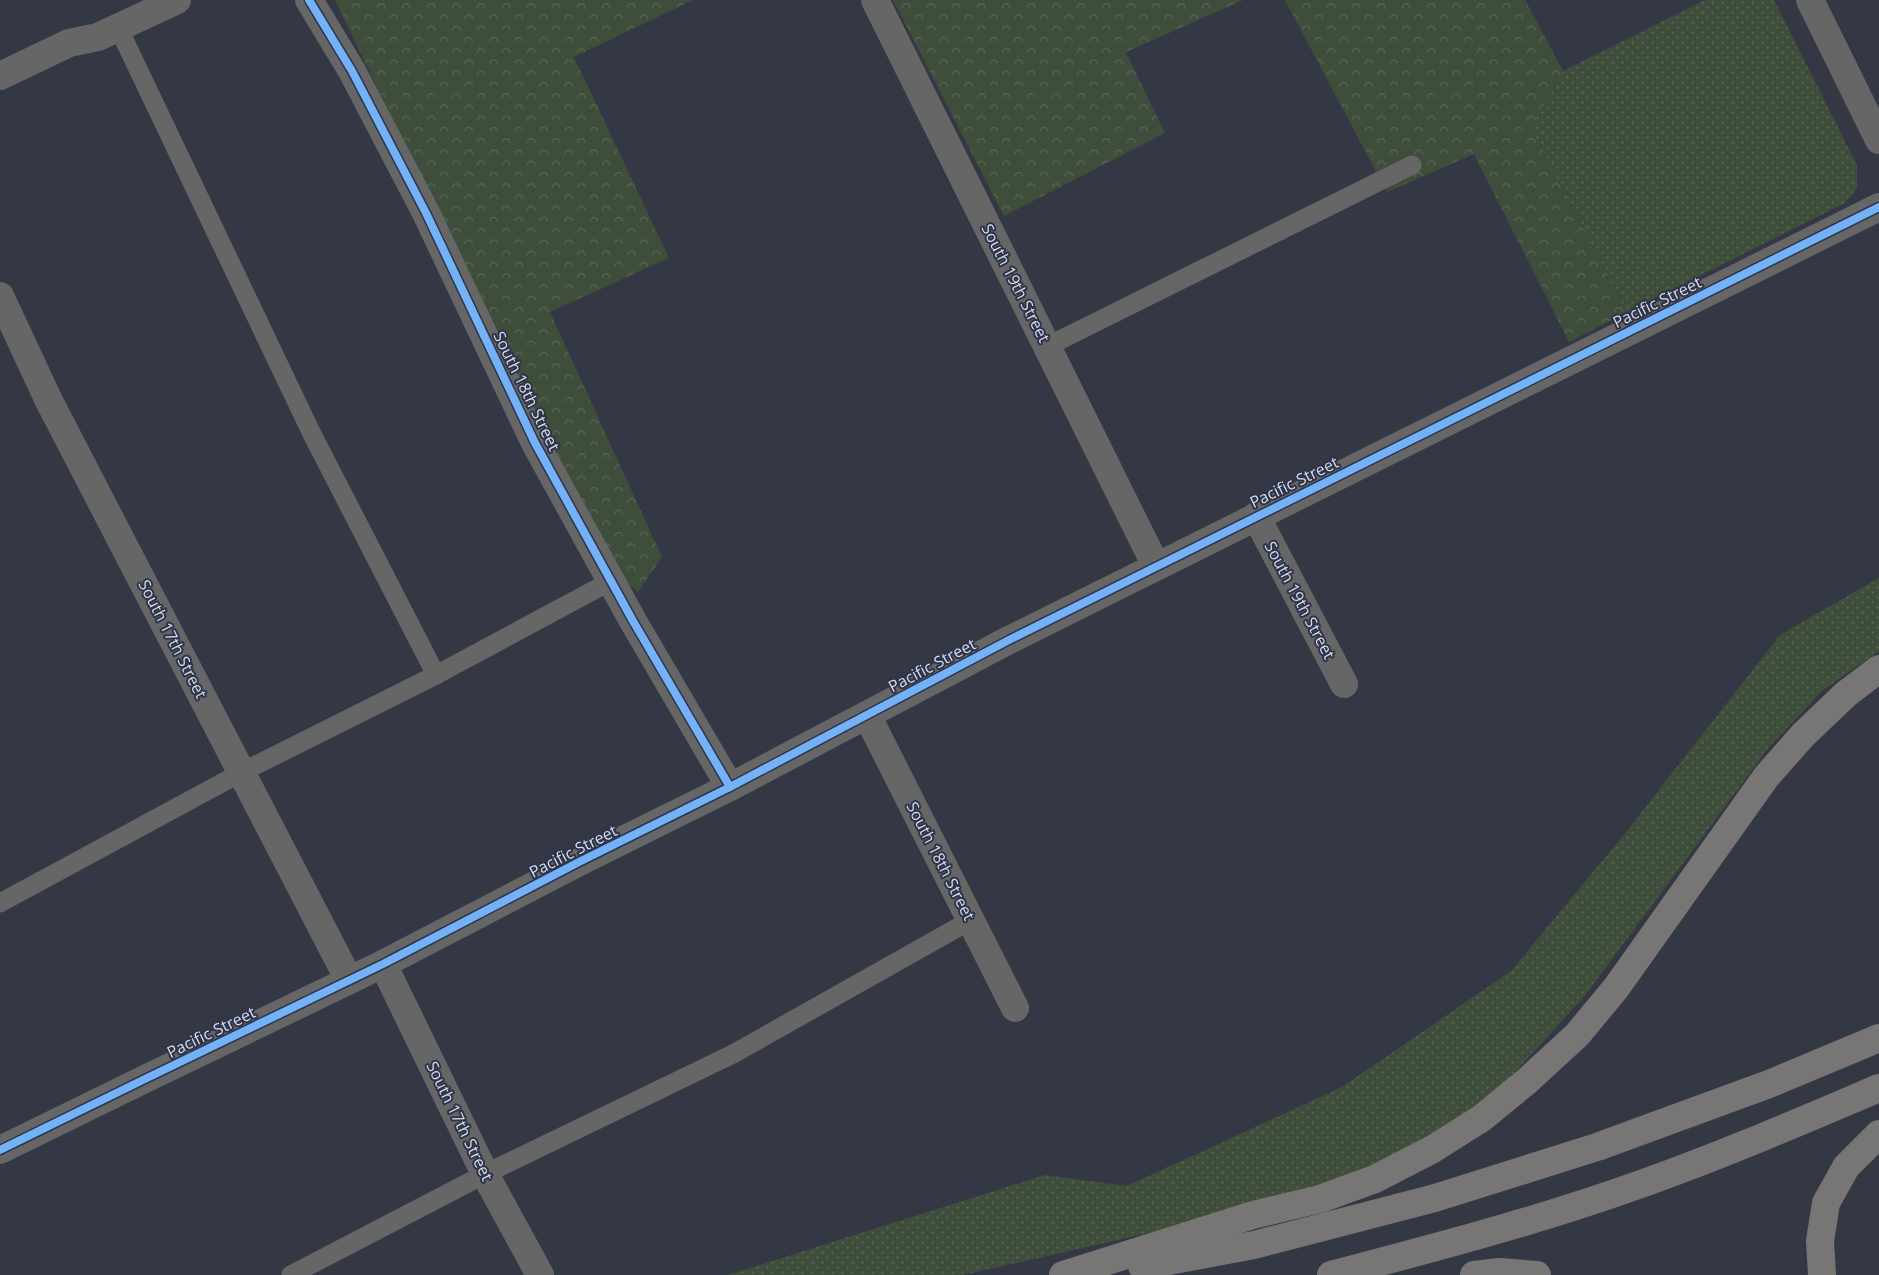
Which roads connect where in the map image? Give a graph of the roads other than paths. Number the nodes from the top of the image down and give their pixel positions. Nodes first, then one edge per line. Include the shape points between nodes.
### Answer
1 (177, 0) edge
2 (310, 0) edge
3 (875, 0) edge
4 (1810, 0) edge
5 (118, 28) junction
6 (0, 76) edge
7 (1879, 140) edge
8 (1412, 165) dead end
9 (1879, 207) edge
10 (0, 296) edge
11 (1048, 346) junction
12 (1256, 516) junction
13 (1156, 566) junction
14 (611, 581) junction
15 (1879, 669) edge
16 (436, 675) junction
17 (1344, 684) dead end
18 (867, 715) junction
19 (242, 772) junction
20 (730, 787) junction
21 (0, 903) edge
22 (971, 920) junction
23 (383, 964) junction
24 (349, 980) junction
25 (1015, 1008) dead end
26 (1879, 1038) edge
27 (1879, 1088) edge
28 (1879, 1134) edge
29 (0, 1150) edge
30 (486, 1174) junction
31 (291, 1275) edge
32 (540, 1275) edge
33 (1063, 1275) edge
34 (1093, 1275) edge
35 (1331, 1275) edge
36 (1474, 1275) edge
37 (1537, 1275) edge
38 (1822, 1275) edge

1 - 5 street
2 - 14 street, South 18th Street via 352,71 422,204 535,442
3 - 11 street, South 19th Street
4 - 7 street
5 - 6 street via 69,44
5 - 16 lane via 312,434
8 - 11 lane
9 - 12 street, Pacific Street
10 - 19 street, South 17th Street via 49,401
11 - 13 street, South 19th Street
12 - 13 street, Pacific Street
12 - 17 street, South 19th Street
13 - 18 street, Pacific Street
14 - 16 lane
14 - 20 street, South 18th Street
15 - 33 highway via 1846,694 1803,735 1766,777 1616,988 1577,1034 1482,1118 1433,1149 1375,1179 1320,1199 1253,1215
16 - 19 lane
18 - 20 street, Pacific Street
18 - 22 street, South 18th Street
19 - 21 lane
19 - 24 street, South 17th Street
20 - 23 street, Pacific Street
22 - 25 street, South 18th Street
22 - 30 lane via 733,1054
23 - 24 street, Pacific Street
23 - 30 street, South 17th Street
24 - 29 street, Pacific Street
26 - 34 highway via 1769,1084 1606,1144 1435,1198 1254,1245
27 - 35 highway via 1786,1128 1615,1193 1447,1245
28 - 38 highway via 1846,1167 1826,1203 1820,1241
30 - 31 lane
30 - 32 street, South 17th Street
36 - 37 highway via 1500,1272

